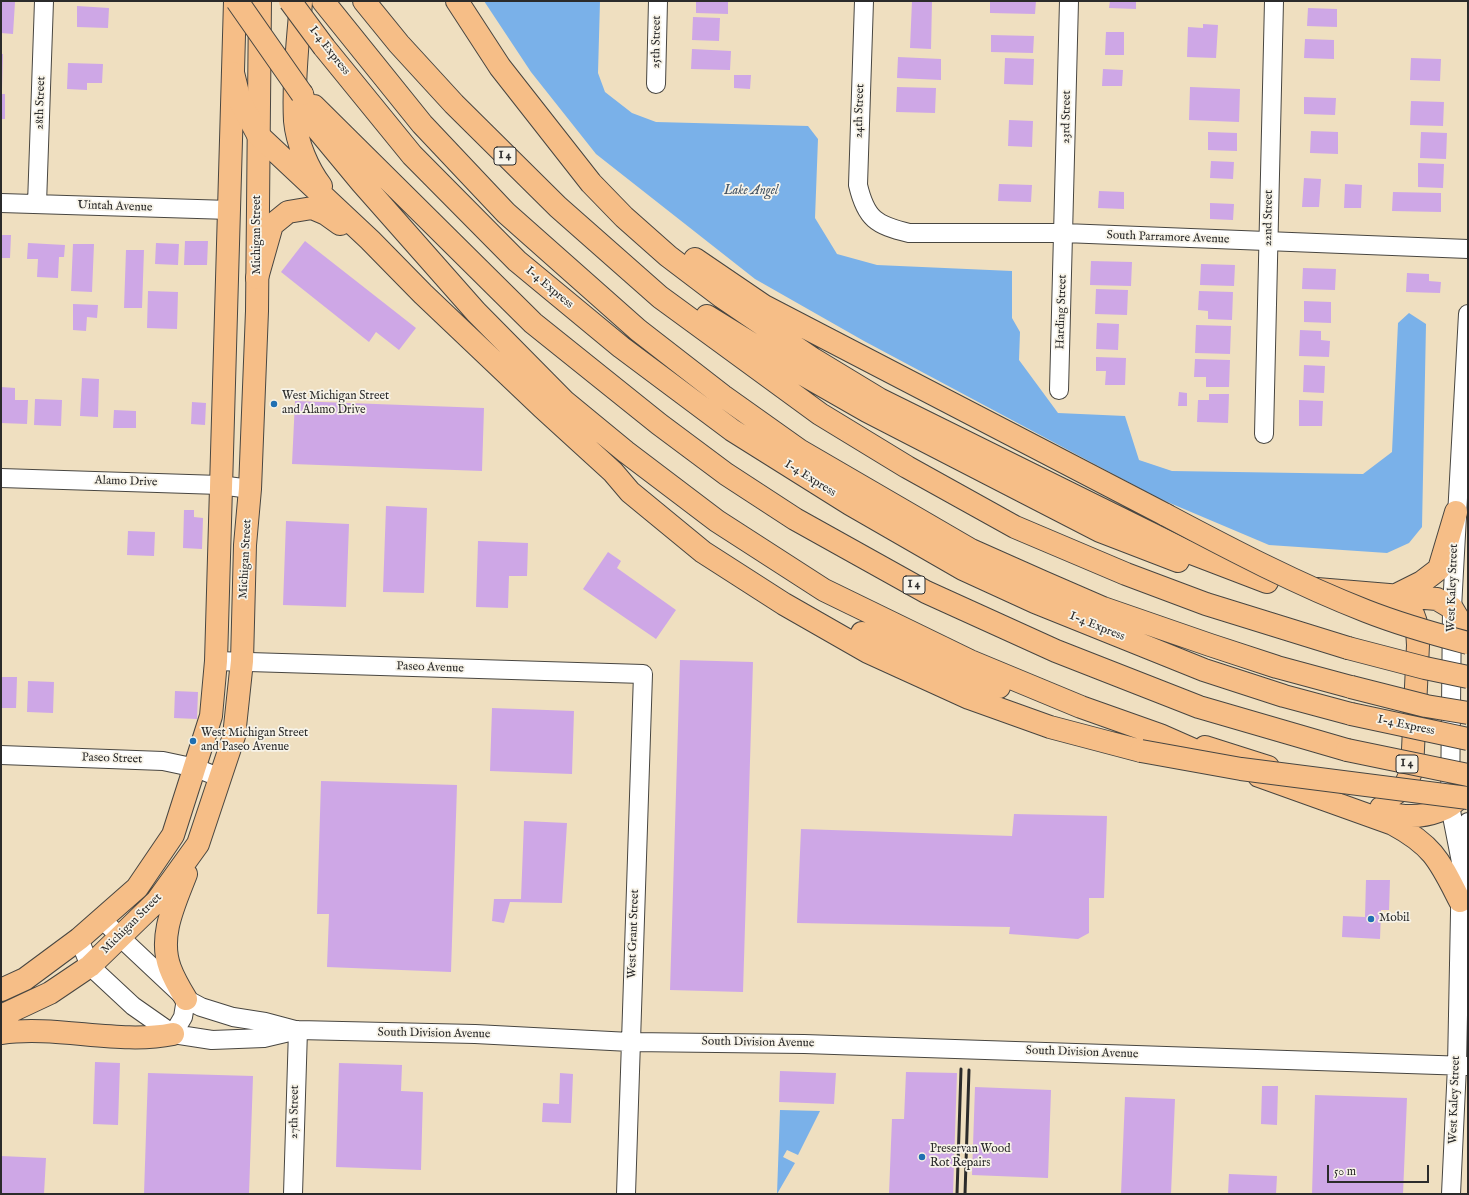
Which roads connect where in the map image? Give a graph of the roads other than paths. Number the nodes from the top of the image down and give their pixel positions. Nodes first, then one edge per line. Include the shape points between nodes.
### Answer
1 (44, 1) edge
2 (236, 1) edge
3 (260, 1) edge
4 (290, 1) edge
5 (301, 1) edge
6 (364, 1) edge
7 (457, 1) edge
8 (658, 1) edge
9 (864, 1) edge
10 (1069, 1) edge
11 (1274, 1) edge
12 (325, 4) edge
13 (234, 73) junction
14 (656, 84) dead end
15 (302, 94) junction
16 (535, 110) junction
17 (258, 135) junction
18 (1, 203) edge
19 (37, 204) junction
20 (230, 210) junction
21 (872, 217) joint
22 (350, 221) junction
23 (1064, 233) junction
24 (1269, 242) junction
25 (1468, 250) edge
26 (258, 278) junction
27 (423, 294) junction
28 (660, 297) junction
29 (1468, 314) edge
30 (1059, 390) dead end
31 (1264, 434) dead end
32 (613, 472) junction
33 (1, 478) edge
34 (220, 485) junction
35 (250, 489) junction
36 (1456, 512) junction
37 (1267, 582) junction
38 (1355, 592) junction
39 (1398, 594) junction
40 (1452, 608) junction
41 (1468, 636) edge
42 (1468, 643) edge
43 (216, 661) junction
44 (242, 661) junction
45 (643, 674) joint
46 (1468, 677) edge
47 (1081, 707) junction
48 (1468, 713) edge
49 (1160, 735) junction
50 (1468, 739) edge
51 (1, 755) edge
52 (196, 768) junction
53 (1468, 775) edge
54 (221, 778) junction
55 (1468, 782) edge
56 (1366, 802) junction
57 (1459, 802) edge
58 (1468, 822) edge
59 (198, 844) junction
60 (1464, 862) edge
61 (1460, 901) junction
62 (102, 919) junction
63 (120, 937) junction
64 (79, 939) junction
65 (90, 966) junction
66 (1, 990) edge
67 (186, 999) junction
68 (1, 1016) edge
69 (298, 1030) junction
70 (1, 1033) edge
71 (173, 1034) junction
72 (630, 1042) junction
73 (1463, 1066) edge
74 (293, 1194) edge
75 (626, 1194) edge
76 (1451, 1194) edge

1 - 19 street, 28th Street
2 - 13 main road, Michigan Street
2 - 15 main road, I 4, bridge
3 - 17 main road, Michigan Street
4 - 50 main road, I-4 Express, bridge via 412,155 517,261 621,347 732,430 850,504 964,569 1035,602 1204,670 1351,714
5 - 22 main road via 295,122 300,146 317,181
6 - 28 main road, I 4 via 399,44 471,121 558,207
7 - 16 main road via 500,67
8 - 14 street, 25th Street
9 - 21 street, 24th Street via 858,185 863,204
10 - 23 street, 23rd Street
11 - 24 street, 22nd Street
12 - 48 main road, I-4 Express, bridge via 422,124 506,213 638,330 723,396 799,450 971,550 1103,608 1277,667 1426,706
13 - 17 main road via 240,101
13 - 20 main road, Michigan Street
15 - 47 main road via 309,119 392,218 476,312 564,400 626,452 717,522 824,590 970,661
15 - 53 main road, I 4, bridge via 533,323 665,429 726,474 795,519 926,592 1056,651 1200,707 1347,750
16 - 37 main road via 590,183 624,217 668,256 722,297 813,359 879,399 1098,509 1186,551
16 - 42 main road, bridge via 675,245 764,306 1251,560 1366,611
17 - 22 main road
17 - 26 main road, Michigan Street
18 - 19 street, Uintah Avenue
19 - 20 street, Uintah Avenue
20 - 34 main road, Michigan Street
21 - 23 street, South Parramore Avenue via 885,227 909,233
22 - 27 main road
23 - 24 street, South Parramore Avenue
23 - 30 street, Harding Street
24 - 25 street, South Parramore Avenue
24 - 31 street, 22nd Street
26 - 27 main road via 272,225 288,212 312,208 338,222
26 - 35 main road, Michigan Street
27 - 32 main road
28 - 37 main road via 702,312 866,412 1100,531 1200,568
28 - 46 main road, I 4, bridge via 820,414 907,467 1015,527 1126,574 1206,604 1348,648
29 - 36 street, West Kaley Street
32 - 47 main road via 634,484 726,555 868,636 986,684
32 - 57 main road, bridge via 630,492 703,552 784,604 868,652 1007,713 1141,751
33 - 34 street, Alamo Drive
34 - 35 street, Alamo Drive
34 - 43 main road, Michigan Street
35 - 44 main road, Michigan Street via 245,545
36 - 39 main road via 1439,569 1422,582
36 - 40 street, West Kaley Street
37 - 38 main road
38 - 39 main road
38 - 56 main road via 1406,606 1412,612 1417,632 1412,770 1404,788 1388,799
39 - 40 main road via 1437,598
40 - 41 main road
40 - 57 street, West Kaley Street
43 - 44 street, Paseo Avenue
43 - 52 main road, Michigan Street via 211,716
44 - 45 street, Paseo Avenue
44 - 54 main road, Michigan Street via 234,736
45 - 72 street, West Grant Street
47 - 49 main road
49 - 56 main road via 1224,752
49 - 61 main road via 1221,762 1393,824 1412,834 1437,858
51 - 52 street, Paseo Street via 163,761
52 - 54 street, Paseo Street
52 - 62 main road, Michigan Street via 173,835 137,888
54 - 59 main road, Michigan Street
55 - 57 main road
56 - 57 main road via 1396,815 1418,816
57 - 60 street, West Kaley Street
58 - 60 street, West Kaley Street
59 - 63 main road, Michigan Street via 157,901
59 - 67 main road via 168,920 166,942 170,968
60 - 61 street, West Kaley Street
61 - 73 street, West Kaley Street
62 - 63 street, South Division Avenue
62 - 64 main road, Michigan Street
63 - 65 main road, Michigan Street
63 - 67 street, South Division Avenue
64 - 65 street, South Division Avenue
64 - 66 main road, Michigan Street via 25,979
65 - 68 main road, Michigan Street via 50,993
65 - 71 street, South Division Avenue via 133,1006
67 - 69 street, South Division Avenue via 201,1007 233,1017
67 - 71 street via 183,1017
69 - 71 street, South Division Avenue via 264,1038 212,1040
69 - 72 street, South Division Avenue via 475,1034
69 - 74 street, 27th Street
70 - 71 main road via 50,1031 152,1038
72 - 73 street, South Division Avenue via 769,1043
72 - 75 street, West Grant Street
73 - 76 street, West Kaley Street

